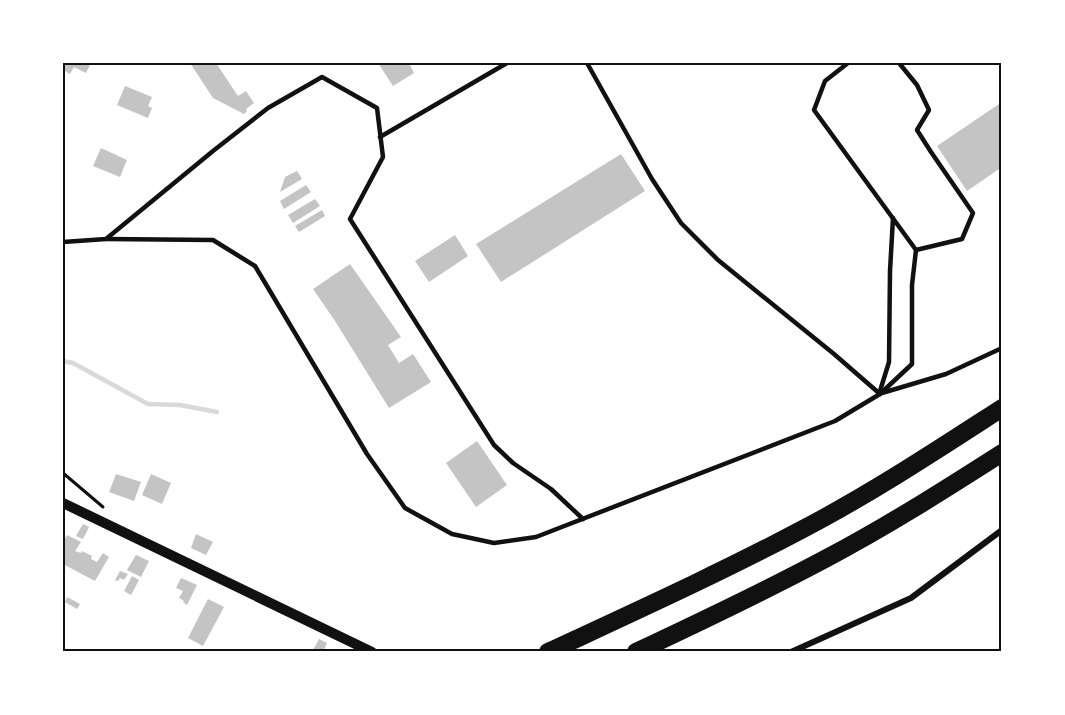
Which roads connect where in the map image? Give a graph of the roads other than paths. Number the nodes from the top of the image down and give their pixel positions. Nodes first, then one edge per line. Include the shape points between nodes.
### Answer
1 (507, 63) edge
2 (587, 63) edge
3 (848, 63) edge
4 (899, 63) edge
5 (380, 137) junction
6 (893, 218) junction
7 (105, 239) junction
8 (63, 242) edge
9 (916, 250) junction
10 (1002, 348) edge
11 (880, 394) junction
12 (1002, 408) edge
13 (1002, 453) edge
14 (63, 503) edge
15 (583, 519) junction
16 (1002, 530) edge
17 (372, 652) edge
18 (548, 652) edge
19 (636, 652) edge
20 (791, 652) edge

1 - 5 lane
2 - 11 lane via 681,223 718,260
3 - 6 lane via 825,81 814,110
4 - 9 lane via 917,85 929,110 917,130 973,213 962,239
5 - 7 lane via 377,108 322,77 268,108
5 - 15 lane via 383,157 351,219 494,445
6 - 9 lane
6 - 11 lane via 889,362
7 - 8 lane
7 - 15 lane via 213,240 255,266 367,454 405,508 452,534 494,543 536,537
9 - 11 lane via 912,364
10 - 11 lane via 946,374
11 - 15 lane via 835,420
12 - 18 highway via 805,528
13 - 19 highway via 827,558
14 - 17 street
16 - 20 street via 911,598

